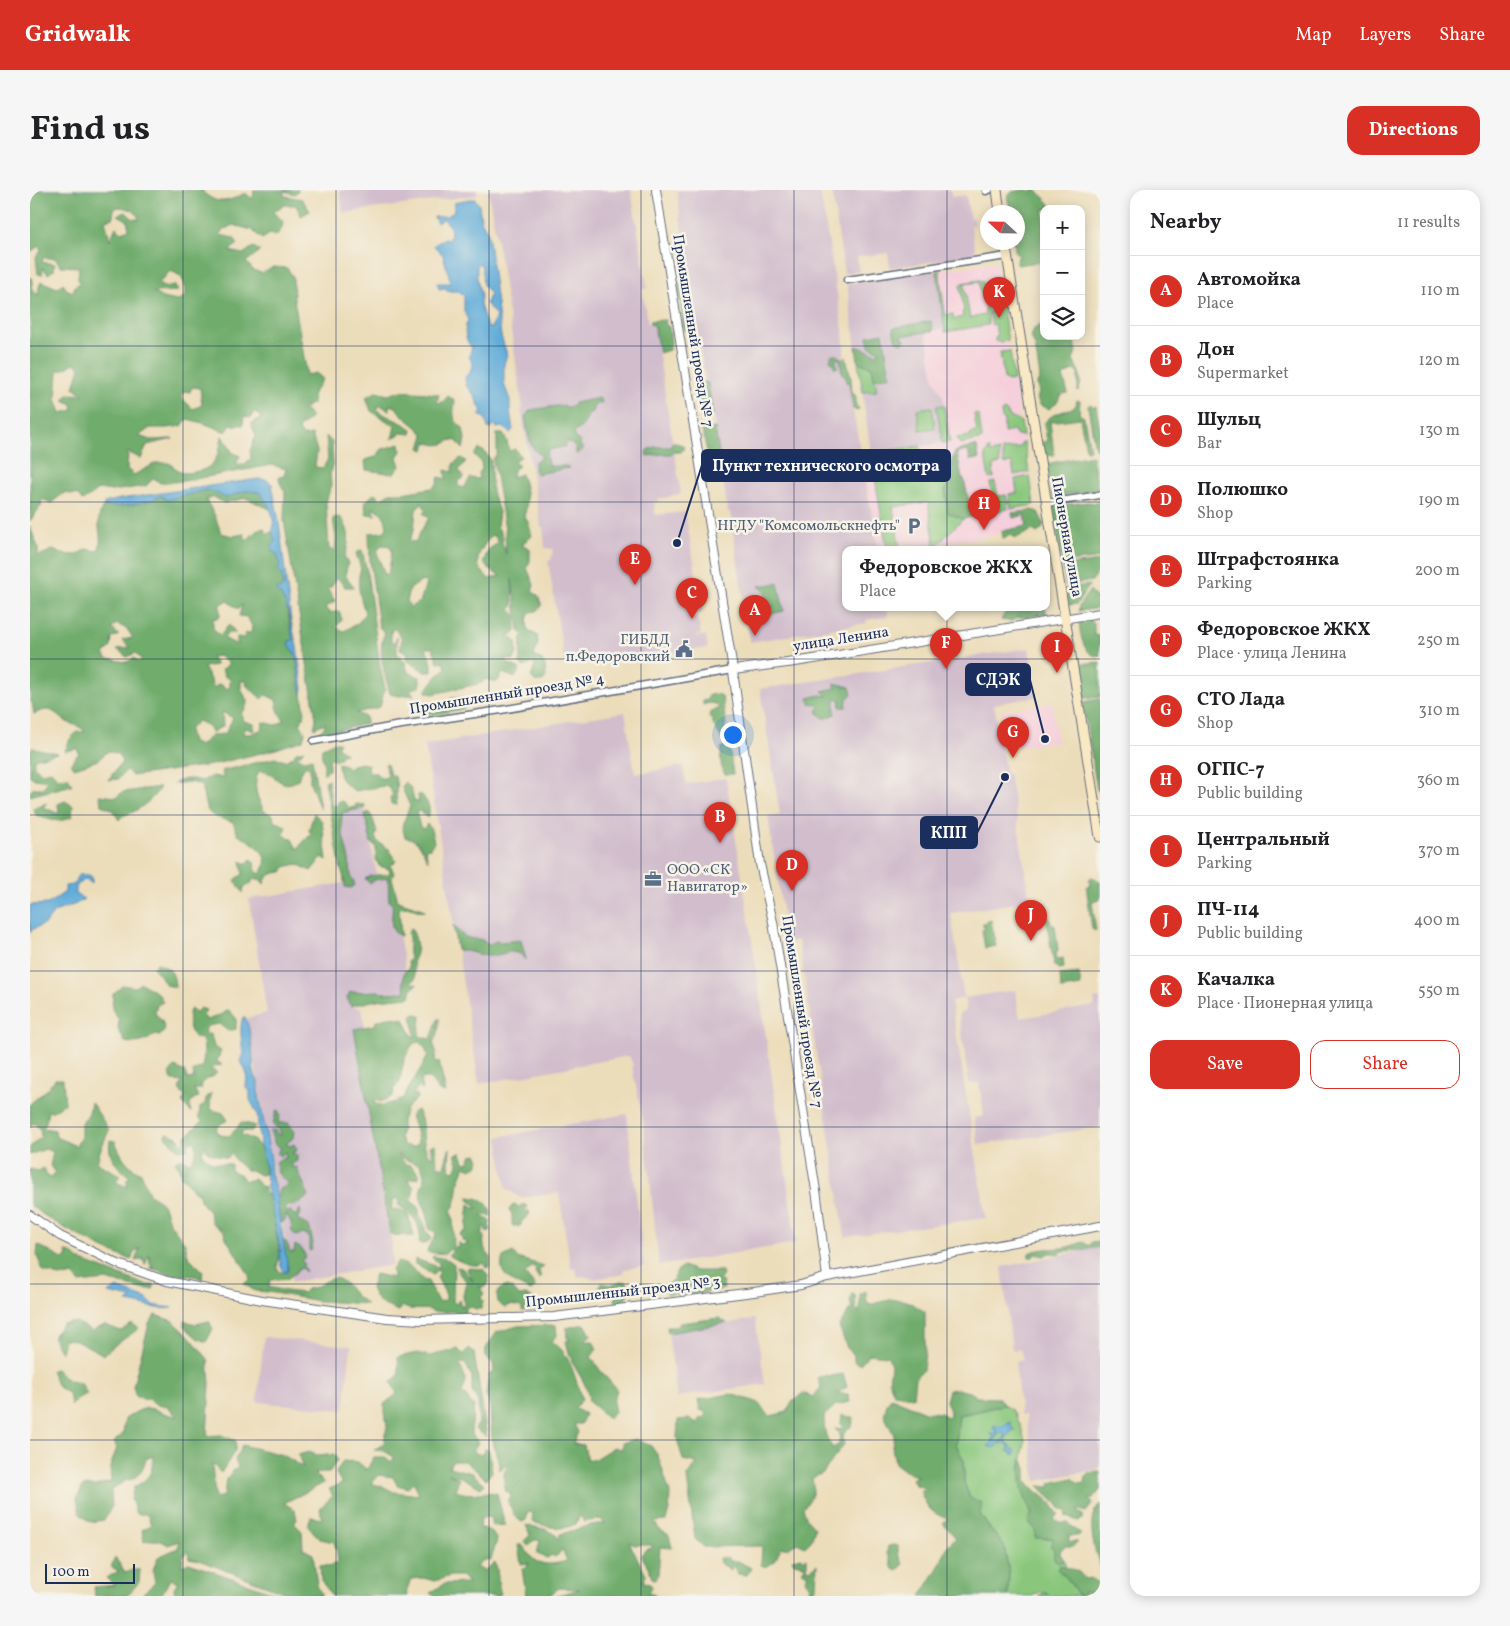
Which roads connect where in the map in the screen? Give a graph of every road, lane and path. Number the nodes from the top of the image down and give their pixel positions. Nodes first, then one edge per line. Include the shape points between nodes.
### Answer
1 (656, 190) edge
2 (996, 190) edge
3 (999, 205) edge
4 (1006, 250) edge
5 (1007, 256) junction
6 (848, 280) dead end
7 (1100, 495) edge
8 (1047, 503) junction
9 (1100, 613) edge
10 (1065, 619) junction
11 (733, 670) junction
12 (314, 741) dead end
13 (1099, 821) edge
14 (1100, 837) edge
15 (30, 1215) edge
16 (1100, 1226) edge
17 (827, 1277) junction

1 - 11 street, Промышленный проезд № 7
2 - 3 main road
4 - 5 main road, Пионерная улица
5 - 6 street
5 - 8 main road, Пионерная улица
7 - 8 street
8 - 10 main road, Пионерная улица
9 - 10 street, улица Ленина
10 - 11 street, улица Ленина
10 - 13 main road, Пионерная улица
11 - 12 street, Промышленный проезд № 4
11 - 17 street, Промышленный проезд № 7 via 759,858 774,922
13 - 14 main road, Пионерная улица
15 - 17 street, Промышленный проезд № 3 via 60,1236 118,1264 167,1281 262,1300 421,1320 554,1317 754,1292
16 - 17 street, Промышленный проезд № 3

